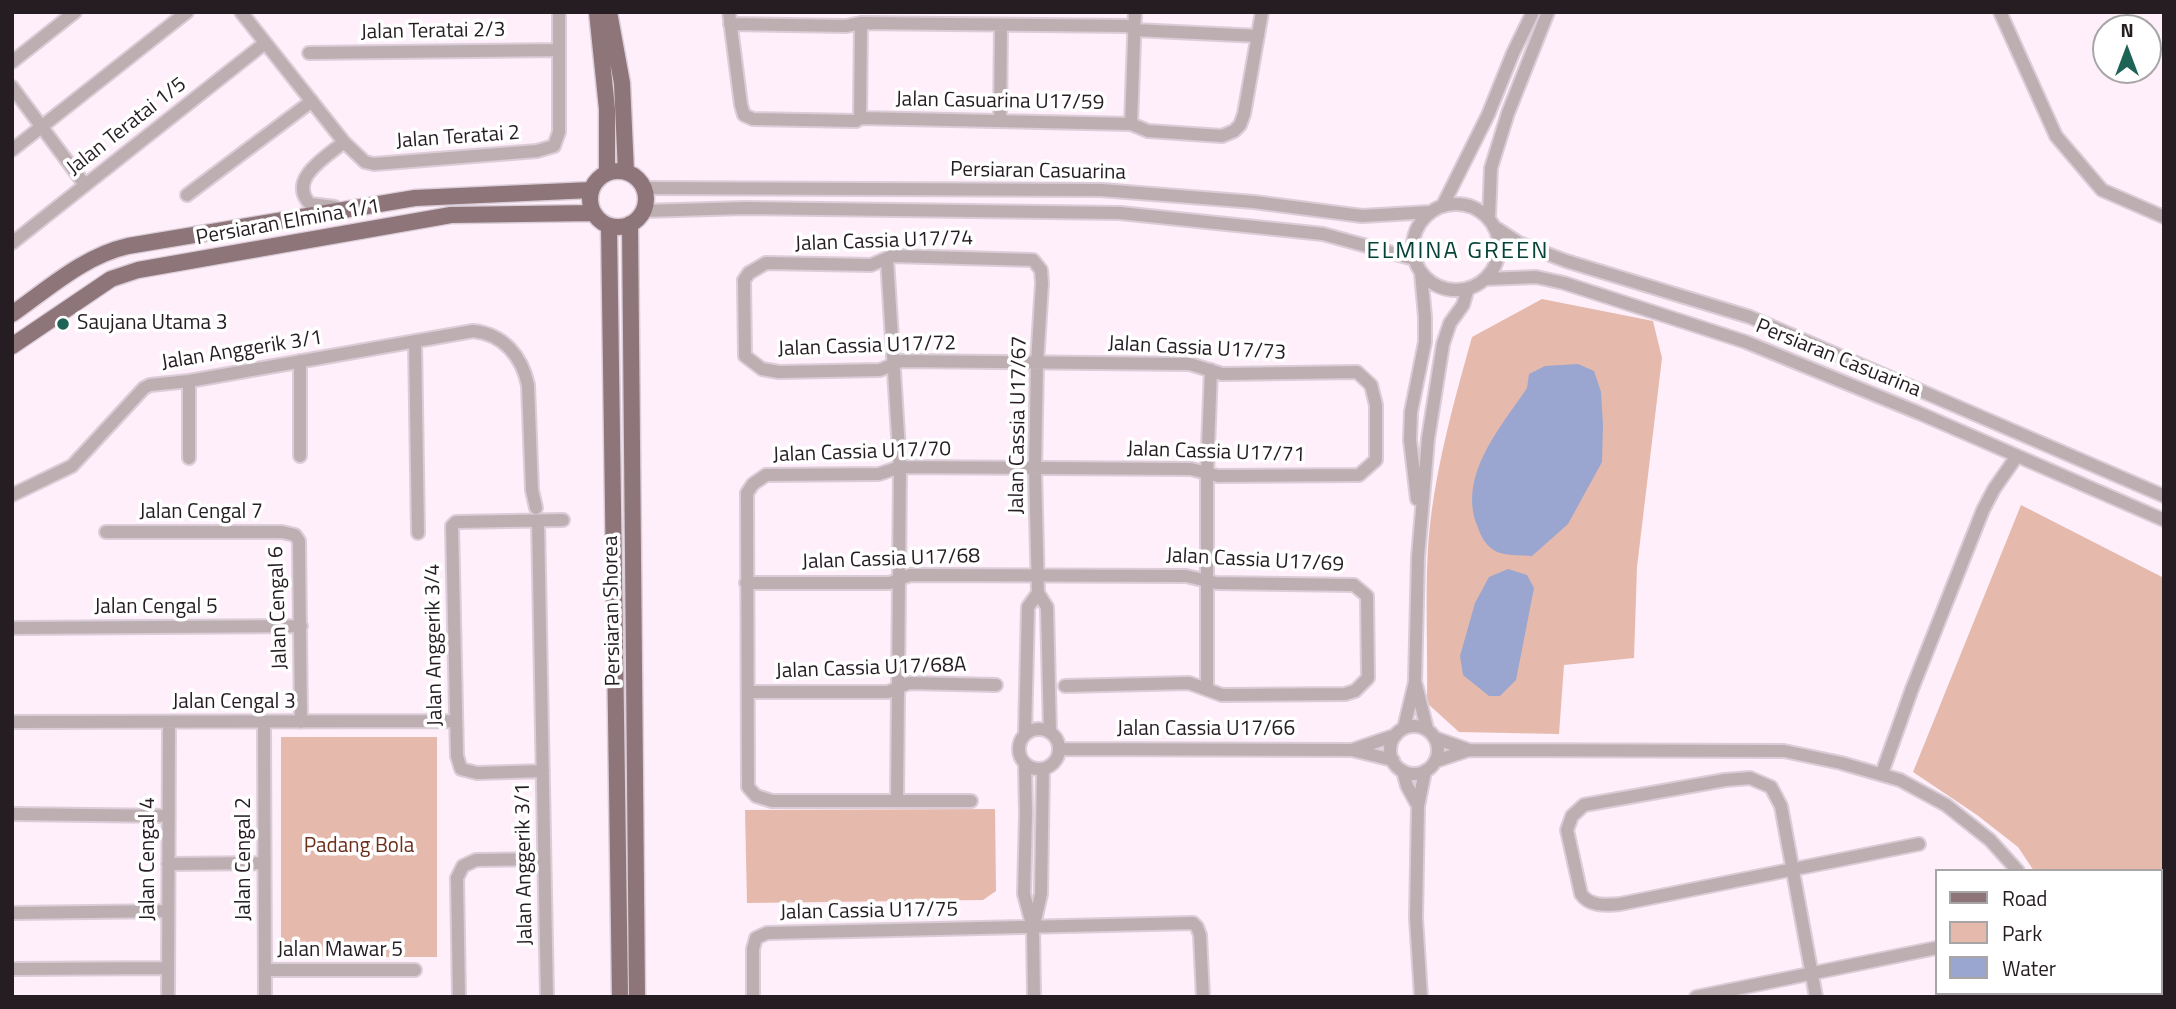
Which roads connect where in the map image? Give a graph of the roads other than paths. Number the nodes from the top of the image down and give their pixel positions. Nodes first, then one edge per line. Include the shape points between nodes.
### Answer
1 (75, 12) edge
2 (187, 12) edge
3 (241, 12) edge
4 (559, 12) edge
5 (597, 12) edge
6 (609, 12) edge
7 (1135, 12) edge
8 (1262, 12) edge
9 (1532, 12) edge
10 (1548, 12) edge
11 (2000, 12) edge
12 (730, 18) edge
13 (987, 19) edge
14 (861, 23) junction
15 (1001, 26) junction
16 (1135, 30) junction
17 (1258, 36) junction
18 (265, 43) junction
19 (558, 50) junction
20 (309, 53) dead end
21 (12, 62) edge
22 (12, 87) edge
23 (312, 101) junction
24 (860, 118) junction
25 (1000, 121) junction
26 (1131, 124) junction
27 (42, 127) junction
28 (344, 142) junction
29 (12, 150) edge
30 (607, 173) junction
31 (626, 173) junction
32 (85, 185) junction
33 (644, 188) junction
34 (591, 190) junction
35 (187, 195) dead end
36 (415, 198) junction
37 (1443, 205) junction
38 (643, 211) junction
39 (1430, 212) junction
40 (593, 213) junction
41 (2164, 218) edge
42 (1492, 223) junction
43 (630, 224) junction
44 (609, 226) junction
45 (12, 243) edge
46 (887, 259) junction
47 (1414, 259) junction
48 (1032, 260) joint
49 (1421, 273) junction
50 (1485, 279) junction
51 (1468, 288) junction
52 (12, 314) edge
53 (415, 341) junction
54 (12, 346) edge
55 (745, 356) joint
56 (300, 361) junction
57 (1037, 363) junction
58 (894, 364) junction
59 (1211, 370) junction
60 (189, 381) junction
61 (1376, 405) joint
62 (300, 456) dead end
63 (2017, 456) junction
64 (189, 458) dead end
65 (900, 467) junction
66 (1035, 468) junction
67 (1207, 473) junction
68 (12, 495) edge
69 (2164, 496) edge
70 (537, 514) junction
71 (564, 520) dead end
72 (2164, 520) edge
73 (1420, 524) junction
74 (106, 533) dead end
75 (418, 533) dead end
76 (295, 535) joint
77 (1038, 576) junction
78 (898, 580) junction
79 (1207, 580) junction
80 (746, 583) junction
81 (1038, 593) junction
82 (301, 626) junction
83 (12, 628) edge
84 (1026, 673) junction
85 (1047, 673) junction
86 (1415, 682) junction
87 (996, 685) dead end
88 (1065, 686) dead end
89 (898, 688) junction
90 (1207, 690) junction
91 (748, 692) junction
92 (456, 721) junction
93 (12, 722) edge
94 (169, 722) junction
95 (264, 722) junction
96 (301, 722) junction
97 (1400, 731) junction
98 (1050, 732) junction
99 (1026, 734) junction
100 (1431, 734) junction
101 (1060, 750) junction
102 (1352, 750) junction
103 (1469, 750) junction
104 (1393, 760) junction
105 (1436, 761) junction
106 (1025, 764) junction
107 (1043, 769) junction
108 (542, 771) junction
109 (1404, 771) junction
110 (1425, 771) junction
111 (1882, 773) junction
112 (897, 801) junction
113 (971, 801) dead end
114 (1418, 806) junction
115 (12, 814) edge
116 (169, 816) junction
117 (1919, 844) dead end
118 (544, 859) junction
119 (264, 863) junction
120 (169, 864) junction
121 (2016, 869) edge
122 (1791, 870) junction
123 (168, 911) junction
124 (12, 913) edge
125 (1033, 928) junction
126 (1934, 948) edge
127 (168, 968) junction
128 (12, 969) edge
129 (264, 970) junction
130 (415, 970) dead end
131 (1811, 974) junction
132 (753, 992) edge
133 (168, 997) edge
134 (265, 997) edge
135 (458, 997) edge
136 (547, 997) edge
137 (620, 997) edge
138 (637, 997) edge
139 (1034, 997) edge
140 (1203, 997) edge
141 (1421, 997) edge
142 (1696, 997) edge
143 (1816, 997) edge

1 - 21 street
2 - 27 street
3 - 18 street
4 - 19 street
5 - 30 main road via 607,109
6 - 31 main road via 622,83
7 - 16 street
8 - 17 street, Jalan Casuarina U17/59
9 - 37 street via 1488,116
10 - 42 street via 1490,168
11 - 41 street via 2056,136 2102,190
12 - 14 street via 846,26
12 - 24 street, Jalan Casuarina U17/59 via 744,115 753,119
13 - 14 street
13 - 15 street
14 - 24 street
15 - 16 street via 1127,26
15 - 25 street
16 - 17 street
16 - 26 street
17 - 26 street, Jalan Casuarina U17/59 via 1244,114 1234,131 1222,136 1148,131
18 - 23 street
18 - 32 street, Jalan Teratai 1/5
19 - 20 street, Jalan Teratai 2/3
19 - 28 street, Jalan Teratai 2 via 559,132 554,146 374,164 365,162
22 - 27 street
23 - 28 street
23 - 35 street
24 - 25 street, Jalan Casuarina U17/59
25 - 26 street, Jalan Casuarina U17/59
27 - 29 street
27 - 32 street
28 - 36 street via 303,180 302,190 310,204 337,207
30 - 31 main road
30 - 34 main road
31 - 33 main road
32 - 45 street, Jalan Teratai 1/5
33 - 38 main road
33 - 39 street, Persiaran Casuarina via 1101,190 1362,216
34 - 36 main road, Persiaran Elmina 1/1
34 - 40 main road
36 - 52 main road, Persiaran Elmina 1/1 via 113,249 85,262
37 - 39 street
37 - 42 street via 1468,205
38 - 43 main road
38 - 47 street, Persiaran Casuarina via 1120,213 1323,234
39 - 47 street via 1415,233
40 - 44 main road
40 - 54 main road, Persiaran Elmina 1/1 via 451,215 138,270 111,279
42 - 50 street via 1499,239 1497,261
42 - 69 street, Persiaran Casuarina via 1519,243 1566,261 1750,317
43 - 44 main road
43 - 138 main road, Persiaran Shorea
44 - 137 main road, Persiaran Shorea
46 - 48 street, Jalan Cassia U17/74
46 - 55 street, Jalan Cassia U17/74 via 871,265 766,263 749,273 744,280
46 - 58 street
47 - 49 street
48 - 57 street, Jalan Cassia U17/67 via 1041,270 1042,283
49 - 51 street via 1442,288
49 - 73 street via 1424,342 1410,412
50 - 51 street
50 - 63 street, Persiaran Casuarina via 1536,277 1564,283 1746,342
51 - 73 street via 1443,344 1427,439
53 - 56 street, Jalan Anggerik 3/1
53 - 70 street, Jalan Anggerik 3/1 via 473,331 512,349 528,385
53 - 75 street
55 - 58 street, Jalan Cassia U17/72 via 762,369 779,372 880,370
56 - 60 street, Jalan Anggerik 3/1
56 - 62 street
57 - 58 street, Jalan Cassia U17/72
57 - 59 street, Jalan Cassia U17/73 via 1190,364
57 - 66 street, Jalan Cassia U17/67
58 - 65 street
59 - 61 street, Jalan Cassia U17/73 via 1222,374 1357,372 1371,384
59 - 67 street
60 - 64 street
60 - 68 street, Jalan Anggerik 3/1 via 144,388 72,466
61 - 67 street, Jalan Cassia U17/71 via 1376,460 1359,475
63 - 72 street, Persiaran Casuarina
63 - 111 street via 1983,510
65 - 66 street, Jalan Cassia U17/70
65 - 78 street
65 - 80 street, Jalan Cassia U17/70 via 879,474 766,475 753,484 747,494
66 - 67 street, Jalan Cassia U17/71 via 1191,468
66 - 77 street, Jalan Cassia U17/67
67 - 79 street
70 - 71 street
70 - 92 street, Jalan Anggerik 3/4 via 452,526
70 - 108 street, Jalan Anggerik 3/1
73 - 86 street
74 - 76 street, Jalan Cengal 7
76 - 82 street, Jalan Cengal 6 via 299,541
77 - 78 street, Jalan Cassia U17/68 via 910,575
77 - 79 street, Jalan Cassia U17/69 via 1186,576
77 - 81 street, Jalan Cassia U17/67
78 - 80 street, Jalan Cassia U17/68
78 - 89 street
79 - 90 street
79 - 90 street, Jalan Cassia U17/69 via 1354,585 1367,596 1369,620 1368,678 1356,691 1222,695
80 - 91 street, Jalan Cassia U17/70
81 - 84 street, Jalan Cassia U17/67 via 1028,607
81 - 85 street, Jalan Cassia U17/67 via 1047,607
82 - 83 street, Jalan Cengal 5
82 - 96 street, Jalan Cengal 6
84 - 85 street
84 - 99 street, Jalan Cassia U17/67
85 - 98 street, Jalan Cassia U17/67
86 - 97 street
86 - 100 street
87 - 89 street, Jalan Cassia U17/68A via 909,683
88 - 90 street via 1189,683
89 - 91 street, Jalan Cassia U17/68A via 888,692
89 - 112 street
91 - 112 street, Jalan Cassia U17/70 via 748,787 756,796 772,801
92 - 96 street, Jalan Cengal 3
92 - 108 street, Jalan Anggerik 3/4 via 461,769 477,773
93 - 94 street, Jalan Cengal 3
94 - 95 street, Jalan Cengal 3
94 - 116 street, Jalan Cengal 4
95 - 96 street, Jalan Cengal 3
95 - 119 street, Jalan Cengal 2
97 - 100 street via 1412,726
97 - 102 street, Jalan Cassia U17/66
97 - 104 street via 1391,747
98 - 99 street via 1037,729
98 - 101 street
99 - 106 street via 1019,752
100 - 103 street
100 - 105 street via 1438,745
101 - 102 street, Jalan Cassia U17/66
101 - 107 street via 1055,762
102 - 104 street, Jalan Cassia U17/66
103 - 105 street
103 - 111 street via 1784,751
104 - 109 street
105 - 110 street
106 - 107 street
106 - 125 street via 1024,894
107 - 125 street via 1041,894
108 - 118 street, Jalan Anggerik 3/1
109 - 110 street
109 - 114 street
110 - 114 street
111 - 121 street via 1946,805 1990,840
112 - 113 street, Jalan Cassia U17/70
114 - 141 street via 1416,918
115 - 116 street
116 - 120 street, Jalan Cengal 4
117 - 122 street
118 - 135 street via 476,860 463,866 457,878
118 - 136 street, Jalan Anggerik 3/1
119 - 120 street
119 - 129 street, Jalan Cengal 2
120 - 123 street, Jalan Cengal 4
122 - 122 street via 1781,806 1771,787 1750,779 1725,779 1584,805 1572,816 1567,830 1581,894 1585,900 1603,905
122 - 131 street
123 - 124 street
123 - 127 street, Jalan Cengal 4
125 - 132 street, Jalan Cassia U17/75 via 766,933 756,938 753,949
125 - 139 street
125 - 140 street, Jalan Cassia U17/75 via 1193,923 1198,927
126 - 131 street
127 - 128 street
127 - 133 street, Jalan Cengal 4
129 - 130 street, Jalan Mawar 5
129 - 134 street, Jalan Cengal 2
131 - 142 street
131 - 143 street

